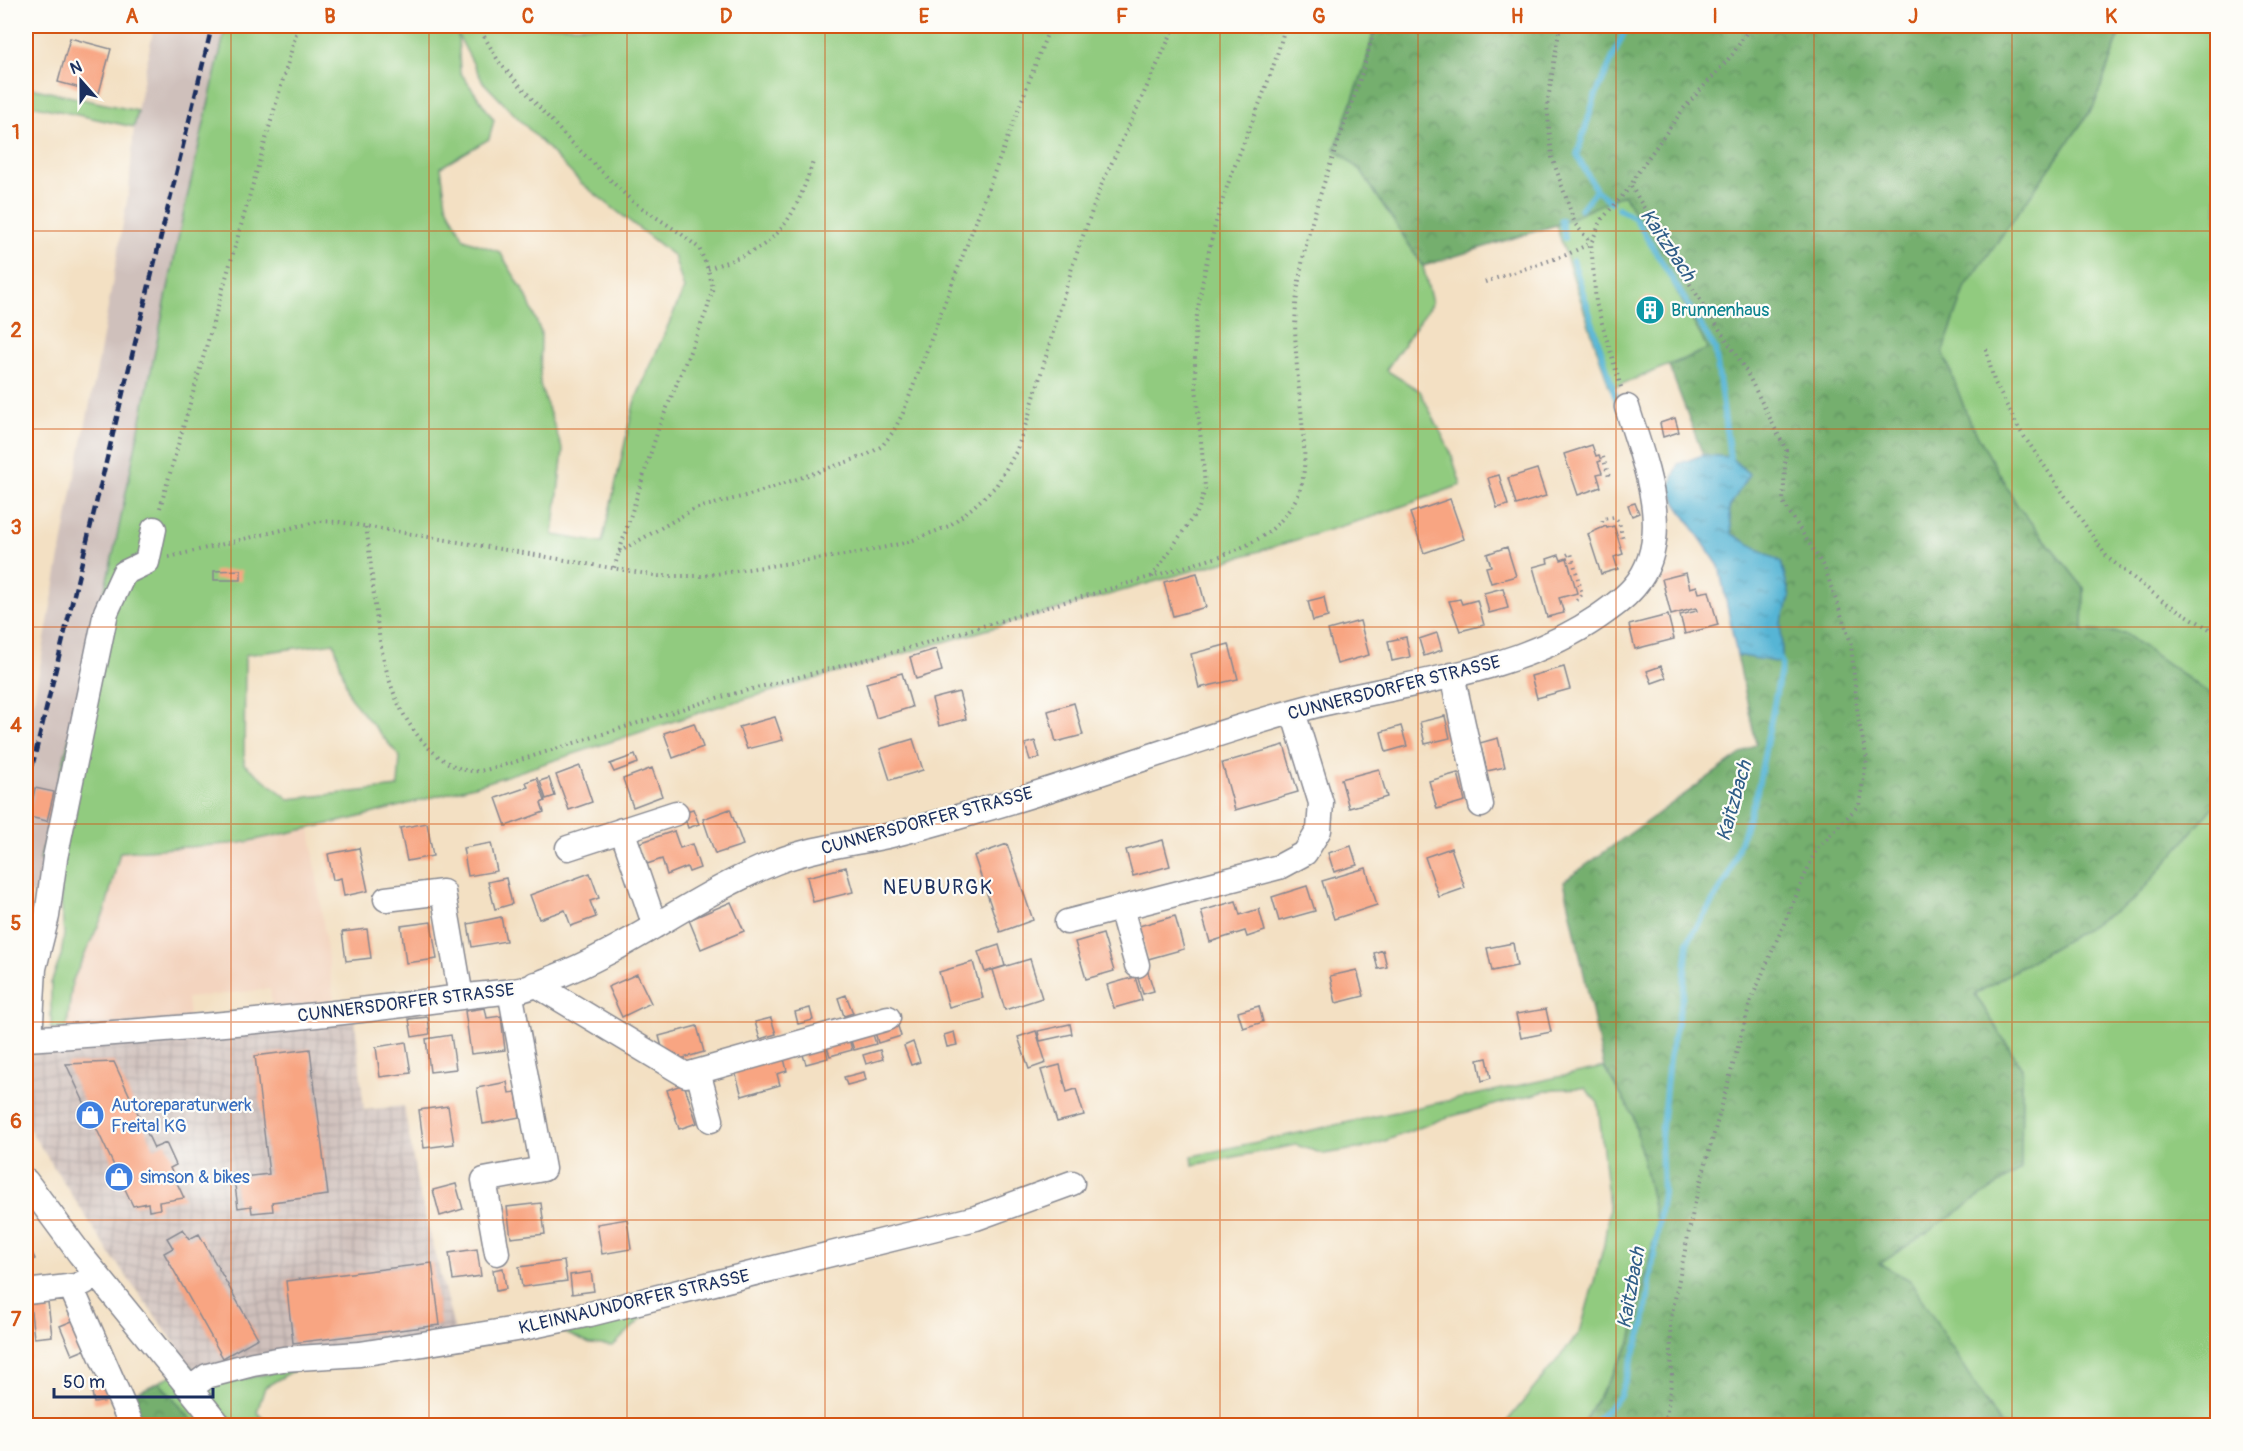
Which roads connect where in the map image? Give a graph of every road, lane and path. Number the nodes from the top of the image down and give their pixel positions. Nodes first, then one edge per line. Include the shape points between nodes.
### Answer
1 (302, 26) edge
2 (478, 26) edge
3 (1050, 26) edge
4 (1175, 26) edge
5 (1285, 26) edge
6 (1375, 26) edge
7 (1560, 26) edge
8 (1751, 26) edge
9 (813, 162) dead end
10 (1631, 186) junction
11 (1591, 243) junction
12 (708, 268) junction
13 (1485, 282) dead end
14 (1986, 349) dead end
15 (1627, 407) joint
16 (1603, 456) dead end
17 (1609, 477) dead end
18 (1602, 522) dead end
19 (366, 527) junction
20 (154, 529) joint
21 (1623, 540) dead end
22 (619, 552) junction
23 (1566, 555) dead end
24 (147, 562) junction
25 (614, 568) junction
26 (1152, 577) junction
27 (1571, 609) dead end
28 (2217, 634) edge
29 (1452, 675) junction
30 (1293, 712) junction
31 (1481, 805) dead end
32 (676, 813) dead end
33 (622, 830) junction
34 (568, 848) dead end
35 (386, 899) dead end
36 (1121, 908) junction
37 (1067, 922) dead end
38 (655, 926) junction
39 (1137, 965) dead end
40 (536, 984) junction
41 (510, 991) junction
42 (461, 997) junction
43 (888, 1018) dead end
44 (28, 1039) edge
45 (698, 1072) junction
46 (711, 1120) dead end
47 (26, 1181) edge
48 (1072, 1183) dead end
49 (497, 1254) dead end
50 (97, 1276) junction
51 (71, 1287) junction
52 (26, 1292) edge
53 (191, 1388) junction
54 (132, 1425) edge
55 (220, 1425) edge
56 (1661, 1425) edge

1 - 20 path via 296,34
2 - 12 path via 499,62 566,137 633,201 699,248
3 - 22 path via 903,413 882,446 841,465 694,509
4 - 25 path via 1101,186 1073,264 1028,418 1016,452 996,486 949,526 886,547 702,576 659,576
5 - 26 path via 1227,186 1198,310 1195,348 1205,489 1199,508
6 - 26 path via 1311,224 1298,287 1294,340 1305,465 1299,493 1281,522 1252,544
7 - 11 path via 1547,106 1552,157 1575,224
8 - 10 path via 1732,55 1683,108
9 - 12 path via 800,199 783,228 760,247
10 - 11 path via 1602,219
10 - 56 path via 1744,367 1786,450 1783,502 1825,569 1851,643 1858,718 1867,759 1859,805 1816,850 1750,1000 1695,1202 1670,1323 1672,1377 1666,1418
11 - 13 path
11 - 15 path via 1596,303
12 - 22 path via 713,287 707,310 659,427
14 - 28 path via 1994,381 2019,429 2107,557 2163,601
15 - 29 street, CUNNERSDORFER STRASSE via 1650,483 1656,527 1643,576 1612,608 1573,634 1527,655
16 - 17 path
18 - 21 path via 1614,517
19 - 24 path via 320,521
19 - 25 path
19 - 26 path via 381,650 403,716 444,762 472,771 495,768 717,698 884,655
20 - 24 street
22 - 25 path
23 - 27 path via 1571,553 1582,594
24 - 44 street via 124,573 106,612 55,858 47,916 33,968
29 - 30 street, CUNNERSDORFER STRASSE
29 - 31 street
30 - 36 street via 1321,803 1319,830 1305,853 1279,867
30 - 38 street, CUNNERSDORFER STRASSE via 983,810 787,858 749,872
32 - 33 street
33 - 34 street
33 - 38 street
35 - 42 street via 443,892
36 - 37 street
36 - 39 street
38 - 40 street, CUNNERSDORFER STRASSE via 609,953
40 - 41 street, CUNNERSDORFER STRASSE
40 - 45 street via 686,1076
41 - 42 street, CUNNERSDORFER STRASSE
41 - 49 street via 543,1169 484,1180
42 - 44 street, CUNNERSDORFER STRASSE via 317,1014
43 - 45 street
45 - 46 street
47 - 50 street
48 - 53 street, KLEINNAUNDORFER STRASSE via 976,1218 590,1314 360,1354 253,1364 207,1376
50 - 51 street
50 - 53 street
51 - 52 street
51 - 54 street
53 - 55 street

